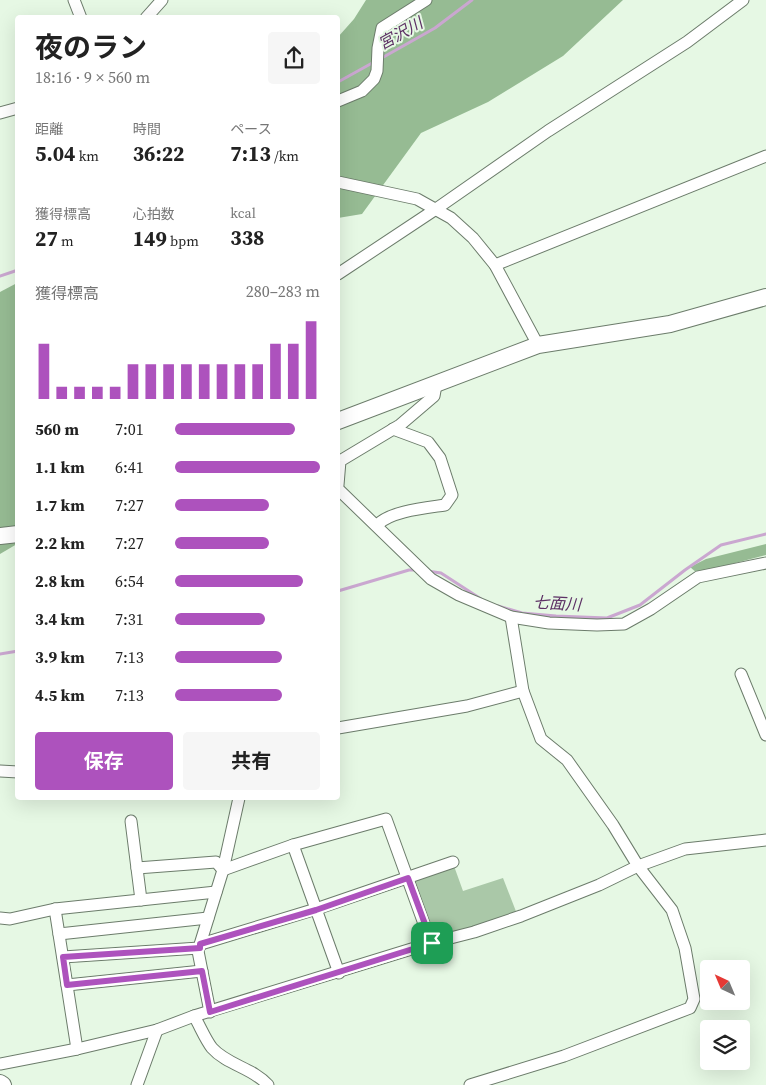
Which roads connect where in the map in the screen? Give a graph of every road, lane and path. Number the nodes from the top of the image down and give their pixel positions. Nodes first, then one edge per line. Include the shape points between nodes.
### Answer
1 (74, 0) edge
2 (162, 0) edge
3 (426, 0) edge
4 (743, 0) edge
5 (80, 15) edge
6 (149, 15) edge
7 (340, 100) edge
8 (15, 109) edge
9 (0, 114) edge
10 (766, 156) edge
11 (340, 182) edge
12 (436, 209) junction
13 (495, 265) junction
14 (340, 273) edge
15 (766, 297) edge
16 (538, 345) junction
17 (436, 385) junction
18 (340, 420) edge
19 (393, 430) junction
20 (340, 462) edge
21 (340, 489) edge
22 (376, 525) junction
23 (15, 534) edge
24 (0, 536) edge
25 (766, 563) edge
26 (511, 617) junction
27 (742, 674) dead end
28 (523, 691) junction
29 (340, 728) edge
30 (766, 735) edge
31 (0, 770) edge
32 (15, 772) edge
33 (239, 800) edge
34 (131, 821) dead end
35 (766, 840) edge
36 (293, 845) junction
37 (454, 862) dead end
38 (638, 866) junction
39 (137, 868) junction
40 (223, 870) junction
41 (408, 878) junction
42 (216, 892) junction
43 (141, 900) junction
44 (55, 910) junction
45 (316, 910) junction
46 (0, 918) edge
47 (208, 918) junction
48 (59, 934) junction
49 (432, 943) junction
50 (200, 946) junction
51 (63, 957) junction
52 (202, 971) junction
53 (339, 973) junction
54 (67, 985) junction
55 (210, 1012) junction
56 (194, 1016) junction
57 (157, 1030) junction
58 (77, 1049) junction
59 (0, 1064) edge
60 (0, 1083) edge
61 (3, 1085) edge
62 (137, 1085) edge
63 (268, 1085) edge
64 (470, 1085) edge

1 - 5 street
2 - 6 street
3 - 7 street via 382,28 374,79 362,91
4 - 12 street via 687,42 548,131
8 - 9 street
10 - 13 street
11 - 12 street via 417,199
12 - 13 street via 473,238
12 - 14 street
13 - 16 street
15 - 16 street via 670,324
16 - 17 street
17 - 18 street
17 - 19 street via 434,396
19 - 20 street
19 - 22 street via 428,442 440,458 452,496 445,505 403,512
21 - 22 street
22 - 26 street via 428,576 459,596
23 - 24 street
25 - 26 street via 698,577 624,624 597,626
26 - 28 street
27 - 30 street
28 - 29 street via 467,706
28 - 38 street via 541,739 567,760
31 - 32 street
33 - 40 street
34 - 39 street
35 - 38 street via 685,850
36 - 40 street
36 - 41 street via 386,820
36 - 45 street
37 - 41 street
38 - 49 street via 521,916
38 - 64 street via 672,910 685,948 694,999 690,1008 564,1056
39 - 40 street via 216,862
39 - 43 street
40 - 42 street
41 - 45 street
41 - 49 street
42 - 43 street
42 - 47 street
43 - 44 street
44 - 46 street
44 - 48 street
45 - 50 street
45 - 53 street
47 - 48 street
47 - 50 street
48 - 51 street
49 - 53 street
50 - 51 street
50 - 52 street
51 - 54 street
52 - 54 street
52 - 55 street
53 - 55 street
54 - 58 street
55 - 56 street
56 - 57 street
56 - 63 street via 212,1048
57 - 58 street
57 - 62 street
58 - 59 street
60 - 61 street

